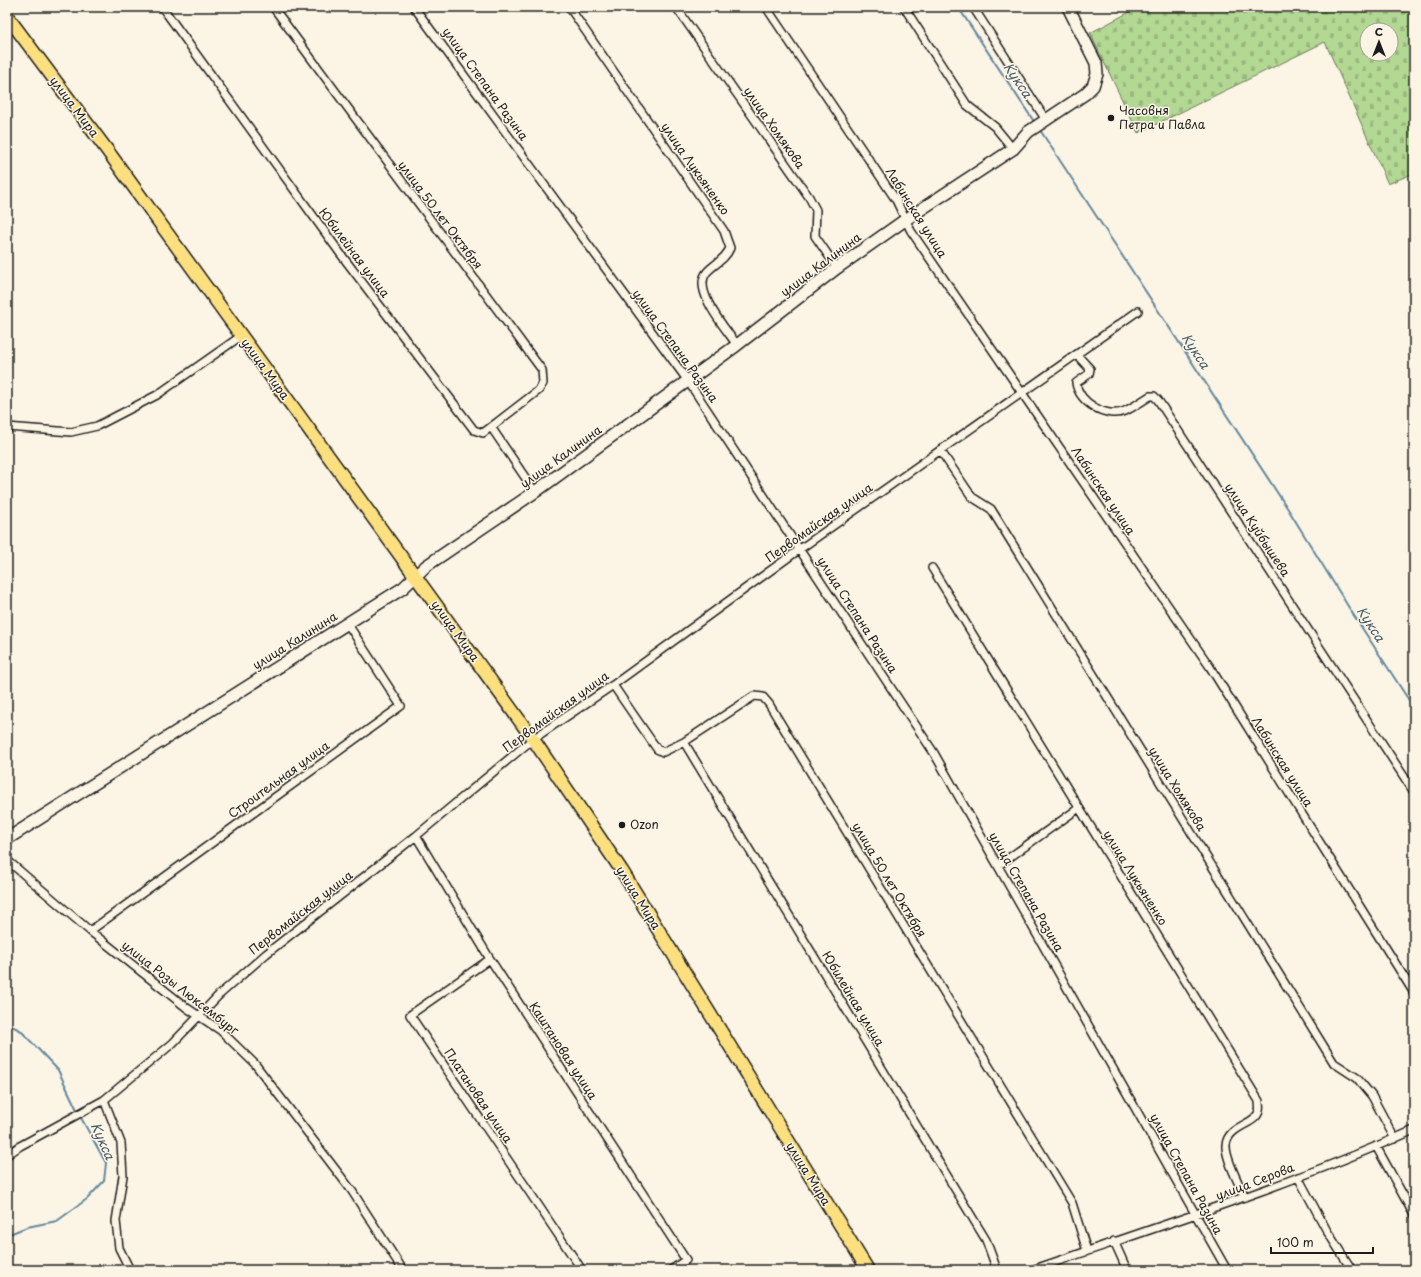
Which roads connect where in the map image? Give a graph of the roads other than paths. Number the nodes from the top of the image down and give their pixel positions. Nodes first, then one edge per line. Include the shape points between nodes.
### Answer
1 (162, 7) edge
2 (273, 7) edge
3 (414, 7) edge
4 (569, 7) edge
5 (676, 7) edge
6 (766, 7) edge
7 (904, 7) edge
8 (973, 7) edge
9 (1068, 7) edge
10 (7, 16) edge
11 (1043, 122) junction
12 (1013, 149) junction
13 (905, 220) junction
14 (837, 268) junction
15 (1138, 311) dead end
16 (241, 336) junction
17 (737, 345) junction
18 (1077, 355) junction
19 (688, 381) junction
20 (1022, 392) junction
21 (7, 427) edge
22 (491, 427) junction
23 (940, 450) junction
24 (535, 492) junction
25 (800, 549) junction
26 (932, 568) dead end
27 (416, 576) junction
28 (347, 624) junction
29 (613, 685) junction
30 (533, 739) junction
31 (684, 742) junction
32 (1414, 792) edge
33 (1079, 808) junction
34 (416, 836) junction
35 (7, 839) edge
36 (7, 860) edge
37 (999, 865) junction
38 (90, 931) junction
39 (490, 959) junction
40 (1414, 994) edge
41 (198, 1016) junction
42 (104, 1100) junction
43 (1414, 1130) edge
44 (1395, 1138) junction
45 (1376, 1146) junction
46 (7, 1155) edge
47 (1298, 1177) junction
48 (1244, 1197) junction
49 (1197, 1215) junction
50 (1414, 1215) edge
51 (1114, 1241) junction
52 (1087, 1251) junction
53 (130, 1270) edge
54 (403, 1270) edge
55 (582, 1270) edge
56 (671, 1270) edge
57 (868, 1270) edge
58 (997, 1270) edge
59 (1032, 1270) edge
60 (1127, 1270) edge
61 (1227, 1270) edge
62 (1352, 1270) edge

1 - 22 street, Юбилейная улица via 340,253 474,430 483,433
2 - 22 street, улица 50 лет Октября via 542,370 543,383 539,390
3 - 19 street, улица Степана Разина
4 - 17 street, улица Лукьяненко via 724,231 730,248 727,256 706,273 702,285 705,298
5 - 14 street, улица Хомякова via 809,198 816,210 815,236
6 - 13 street, Лабинская улица via 896,200
7 - 12 street via 967,105 995,127
8 - 11 street
9 - 11 street, улица Калинина via 1096,63 1097,74 1093,86 1085,94
10 - 16 main road, улица Мира
11 - 12 street, улица Калинина via 1028,132
12 - 13 street, улица Калинина
13 - 14 street, улица Калинина
13 - 20 street, Лабинская улица
14 - 17 street, улица Калинина
15 - 18 street, Первомайская улица
16 - 21 street via 156,395 96,426 71,432
16 - 27 main road, улица Мира
17 - 19 street, улица Калинина
18 - 20 street, Первомайская улица
18 - 32 street, улица Куйбышева via 1090,369 1089,374 1076,383 1090,405 1110,413 1125,411 1150,396 1158,400
19 - 24 street, улица Калинина
19 - 25 street, улица Степана Разина
20 - 23 street, Первомайская улица
20 - 40 street, Лабинская улица via 1210,667
22 - 24 street
23 - 25 street, Первомайская улица
23 - 44 street, улица Хомякова via 972,497 991,509 1334,1063 1357,1078 1372,1096
24 - 27 street, улица Калинина via 426,566
25 - 29 street, Первомайская улица
25 - 37 street, улица Степана Разина via 934,753
26 - 33 street, улица Лукьяненко
27 - 28 street, улица Калинина via 403,588
27 - 30 main road, улица Мира
28 - 35 street, улица Калинина
28 - 38 street, Строительная улица via 401,706
29 - 30 street, Первомайская улица
29 - 31 street, улица 50 лет Октября via 657,749 663,752
30 - 34 street, Первомайская улица
30 - 57 main road, улица Мира via 622,871
31 - 52 street, улица 50 лет Октября via 754,696 763,697 769,704 1072,1203
31 - 58 street, Юбилейная улица via 979,1228
33 - 37 street
33 - 48 street, улица Лукьяненко via 1259,1101 1256,1117 1229,1135 1226,1145
34 - 39 street, Каштановая улица
34 - 41 street, Первомайская улица via 266,954
36 - 38 street, улица Розы Люксембург
37 - 49 street, улица Степана Разина
38 - 41 street, улица Розы Люксембург
39 - 55 street, Платановая улица via 410,1015
39 - 56 street, Каштановая улица via 686,1260
41 - 42 street, Первомайская улица via 173,1043
41 - 54 street, улица Розы Люксембург via 220,1030 255,1064 352,1191
42 - 46 street, Первомайская улица
42 - 53 street via 121,1143 123,1176 116,1221 120,1248
43 - 44 street, улица Серова
44 - 45 street, улица Серова
45 - 47 street, улица Серова
45 - 50 street
47 - 48 street, улица Серова
47 - 62 street via 1327,1231
48 - 49 street, улица Серова
49 - 51 street, улица Серова
49 - 61 street, улица Степана Разина
51 - 52 street, улица Серова
51 - 60 street
52 - 59 street, улица Серова

